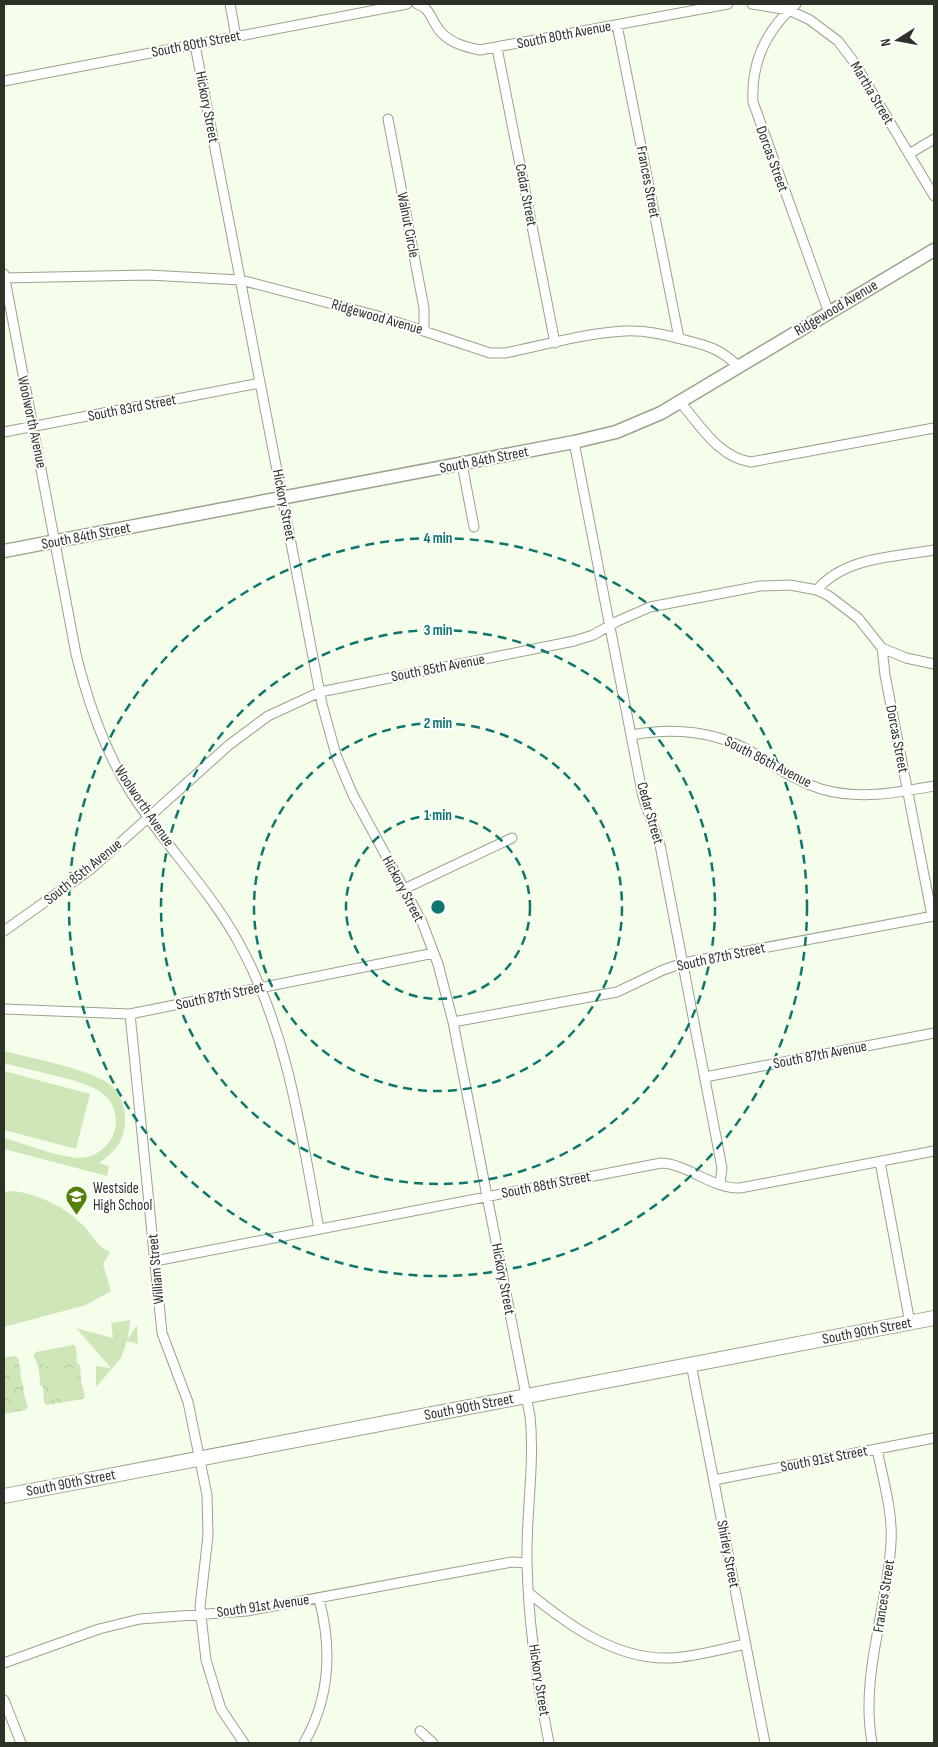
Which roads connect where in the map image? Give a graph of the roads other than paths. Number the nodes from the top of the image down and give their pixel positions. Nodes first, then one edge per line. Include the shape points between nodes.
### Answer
1 (230, 4) edge
2 (407, 4) edge
3 (417, 4) edge
4 (728, 4) edge
5 (752, 4) edge
6 (792, 7) edge
7 (356, 8) edge
8 (617, 25) junction
9 (236, 36) junction
10 (195, 45) junction
11 (497, 48) junction
12 (4, 81) edge
13 (388, 120) dead end
14 (934, 139) edge
15 (909, 154) junction
16 (934, 196) edge
17 (934, 250) edge
18 (4, 274) edge
19 (4, 278) edge
20 (241, 280) junction
21 (829, 313) junction
22 (424, 330) junction
23 (679, 338) junction
24 (555, 343) junction
25 (738, 366) junction
26 (260, 383) junction
27 (680, 402) junction
28 (33, 427) junction
29 (934, 428) edge
30 (4, 432) edge
31 (574, 442) junction
32 (462, 464) junction
33 (282, 498) junction
34 (474, 528) dead end
35 (56, 542) junction
36 (934, 550) edge
37 (4, 552) edge
38 (817, 590) junction
39 (610, 626) junction
40 (882, 648) junction
41 (934, 664) edge
42 (320, 692) junction
43 (632, 735) junction
44 (934, 786) edge
45 (907, 791) junction
46 (149, 818) junction
47 (512, 838) dead end
48 (404, 889) junction
49 (933, 916) edge
50 (4, 931) edge
51 (434, 953) junction
52 (683, 963) junction
53 (260, 987) junction
54 (4, 1008) edge
55 (130, 1014) junction
56 (453, 1022) junction
57 (934, 1033) edge
58 (705, 1077) junction
59 (934, 1151) edge
60 (880, 1162) junction
61 (720, 1184) junction
62 (487, 1197) junction
63 (319, 1229) junction
64 (156, 1261) junction
65 (934, 1318) edge
66 (910, 1323) junction
67 (691, 1364) junction
68 (526, 1396) junction
69 (934, 1438) edge
70 (877, 1449) junction
71 (201, 1458) junction
72 (714, 1480) junction
73 (4, 1496) edge
74 (526, 1563) junction
75 (529, 1593) junction
76 (319, 1598) junction
77 (200, 1614) junction
78 (746, 1644) junction
79 (4, 1663) edge
80 (4, 1700) edge
81 (420, 1731) dead end
82 (20, 1743) edge
83 (244, 1743) edge
84 (304, 1743) edge
85 (433, 1743) edge
86 (549, 1743) edge
87 (765, 1743) edge
88 (872, 1743) edge

1 - 9 street
2 - 7 street, South 80th Street
3 - 11 street, South 80th Avenue via 424,6 440,31 453,42 480,50
4 - 8 street, South 80th Avenue
5 - 6 street
6 - 15 street, Martha Street via 844,48
6 - 21 street, Dorcas Street via 771,32 760,53 754,76 753,102
7 - 9 street, South 80th Street
8 - 11 street, South 80th Avenue
8 - 23 street, Frances Street
9 - 10 street, South 80th Street
10 - 12 street, South 80th Street
10 - 20 street, Hickory Street
11 - 24 street, Cedar Street
13 - 22 street, Walnut Circle via 424,308
14 - 15 street
15 - 16 street, Martha Street
17 - 21 main road, Ridgewood Avenue
18 - 19 street, Woolworth Avenue
19 - 20 street, Ridgewood Avenue via 148,275
19 - 28 street, Woolworth Avenue
20 - 22 street, Ridgewood Avenue
20 - 26 street, Hickory Street
21 - 25 main road, Ridgewood Avenue
22 - 24 street, Ridgewood Avenue via 490,353
23 - 24 street, Ridgewood Avenue via 625,331
23 - 25 street, Ridgewood Avenue via 719,350
25 - 27 main road, Ridgewood Avenue
26 - 28 street, South 83rd Street
26 - 33 street, Hickory Street
27 - 29 street via 727,454 741,461 751,462
27 - 31 main road, South 84th Street via 632,426
28 - 30 street, South 83rd Street
28 - 35 street, Woolworth Avenue
31 - 32 main road, South 84th Street
31 - 39 street, Cedar Street
32 - 33 main road, South 84th Street
32 - 34 street
33 - 35 main road, South 84th Street
33 - 42 street, Hickory Street
35 - 37 main road, South 84th Street
35 - 46 street, Woolworth Avenue via 76,654 91,708 117,768
36 - 38 street via 847,568 831,576
38 - 39 street, South 85th Avenue via 790,585 760,586 650,608
38 - 40 street via 848,609
39 - 42 street, South 85th Avenue via 574,641
39 - 43 street, Cedar Street
40 - 41 street
40 - 45 street, Dorcas Street
42 - 46 street, South 85th Avenue via 285,706 251,726
42 - 48 street, Hickory Street via 330,736 343,772
43 - 45 street, South 86th Avenue via 669,730 704,733 741,746 792,778 822,789 864,796
43 - 52 street, Cedar Street via 643,797 660,845
44 - 45 street, South 86th Avenue
45 - 49 street, Dorcas Street
46 - 50 street, South 85th Avenue via 72,884
46 - 53 street, Woolworth Avenue via 216,906
47 - 48 street
48 - 51 street, Hickory Street
49 - 52 street, South 87th Street
51 - 53 street, South 87th Street
51 - 56 street, Hickory Street
52 - 56 street, South 87th Street via 617,992
52 - 58 street, Cedar Street
53 - 55 street, South 87th Street
53 - 63 street, Woolworth Avenue via 287,1063
54 - 55 street, South 87th Street
55 - 64 street, William Street
56 - 62 street, Hickory Street
57 - 58 street, South 87th Avenue
58 - 61 street, Cedar Street via 722,1168
59 - 60 street, South 88th Street
60 - 61 street, South 88th Street via 740,1188
60 - 66 street
61 - 62 street, South 88th Street via 660,1163
62 - 63 street, South 88th Street
62 - 68 street, Hickory Street
63 - 64 street, South 88th Street
64 - 71 street, William Street via 163,1338 188,1402
65 - 66 main road, South 90th Street
66 - 67 main road, South 90th Street
67 - 68 main road, South 90th Street
67 - 72 street, Shirley Street
68 - 71 main road, South 90th Street
68 - 74 street, Hickory Street via 532,1454
69 - 70 street, South 91st Street
70 - 72 street, South 91st Street
70 - 88 street, Frances Street via 891,1541 869,1689
71 - 73 main road, South 90th Street
71 - 77 street via 209,1519
72 - 78 street, Shirley Street
74 - 75 street, Hickory Street
74 - 76 street, South 91st Avenue via 512,1562
75 - 78 street via 587,1634 637,1654 677,1657
75 - 86 street, Hickory Street via 536,1673
76 - 77 street, South 91st Avenue via 247,1611
76 - 84 street via 327,1646 327,1675 320,1707
77 - 79 street, South 91st Avenue via 118,1623
77 - 83 street via 206,1660 216,1696 226,1719
78 - 87 street, Shirley Street
80 - 82 street
81 - 85 street

